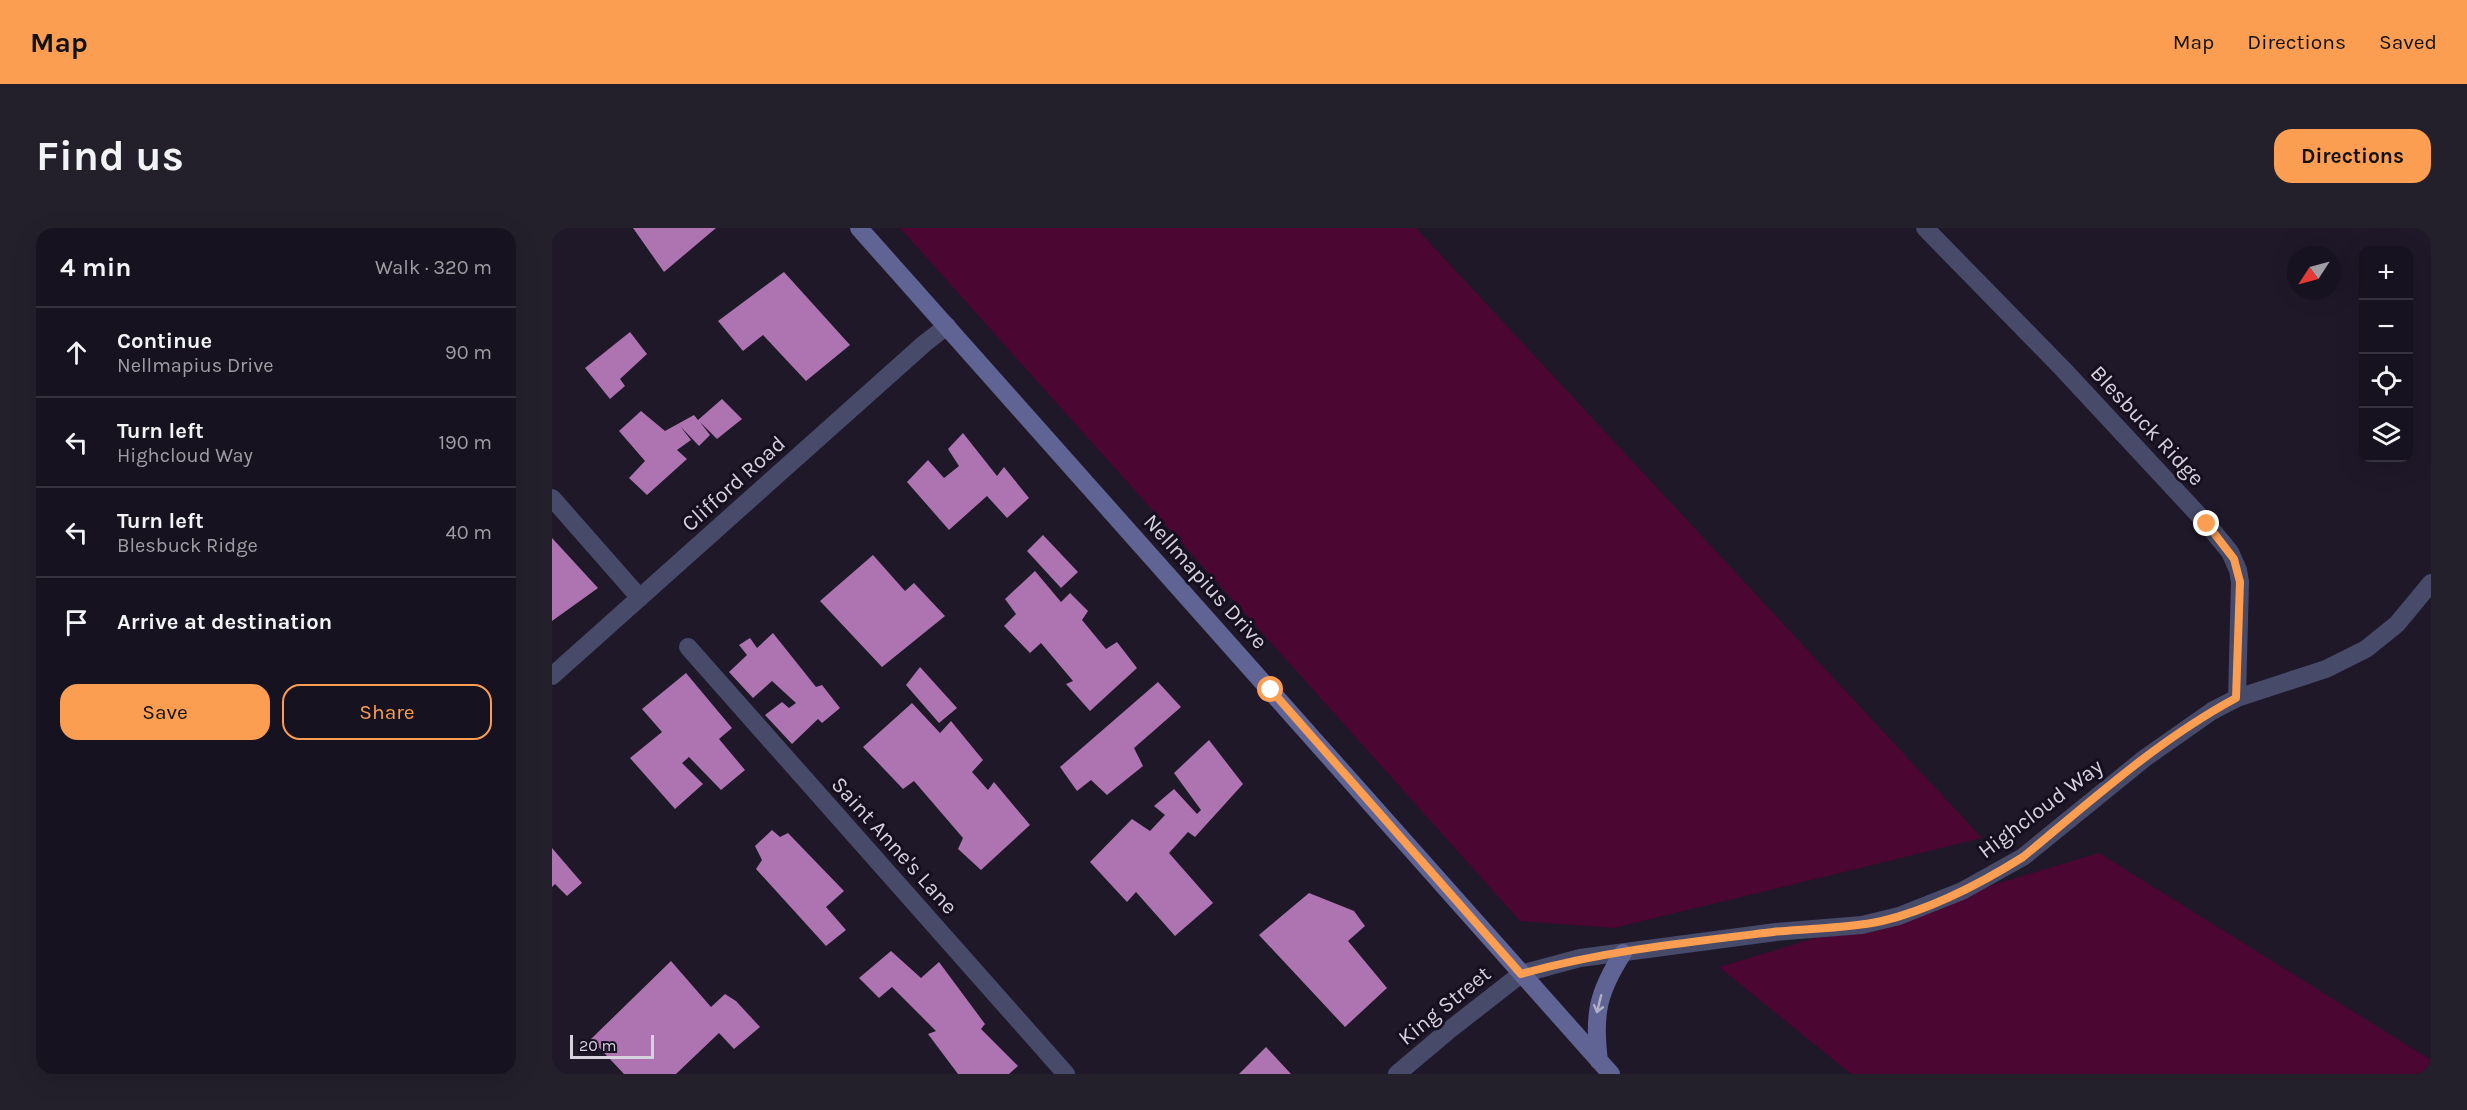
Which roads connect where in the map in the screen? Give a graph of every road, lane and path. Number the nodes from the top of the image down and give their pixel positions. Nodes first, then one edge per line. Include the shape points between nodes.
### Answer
1 (860, 228) edge
2 (1924, 228) edge
3 (947, 326) junction
4 (552, 498) edge
5 (2431, 583) edge
6 (640, 598) junction
7 (688, 647) dead end
8 (552, 676) edge
9 (2236, 698) junction
10 (1623, 953) junction
11 (1521, 974) junction
12 (1605, 1067) edge
13 (1066, 1074) edge
14 (1397, 1074) edge

1 - 3 main road, Nellmapius Drive
2 - 9 street, Blesbuck Ridge via 2133,444 2229,552 2240,582
3 - 6 street, Clifford Road
3 - 11 main road, Nellmapius Drive
4 - 6 street
5 - 9 street, Highcloud Way via 2397,624 2366,649 2326,669
6 - 8 street, Clifford Road
7 - 13 street, Saint Anne's Lane
9 - 10 street, Highcloud Way via 2145,758 2023,857 1962,891 1899,916 1862,925 1776,932
10 - 11 street, Highcloud Way via 1573,960
10 -> 12 main road via 1597,1009 1596,1035
11 - 12 main road, Nellmapius Drive
11 - 14 street, King Street

